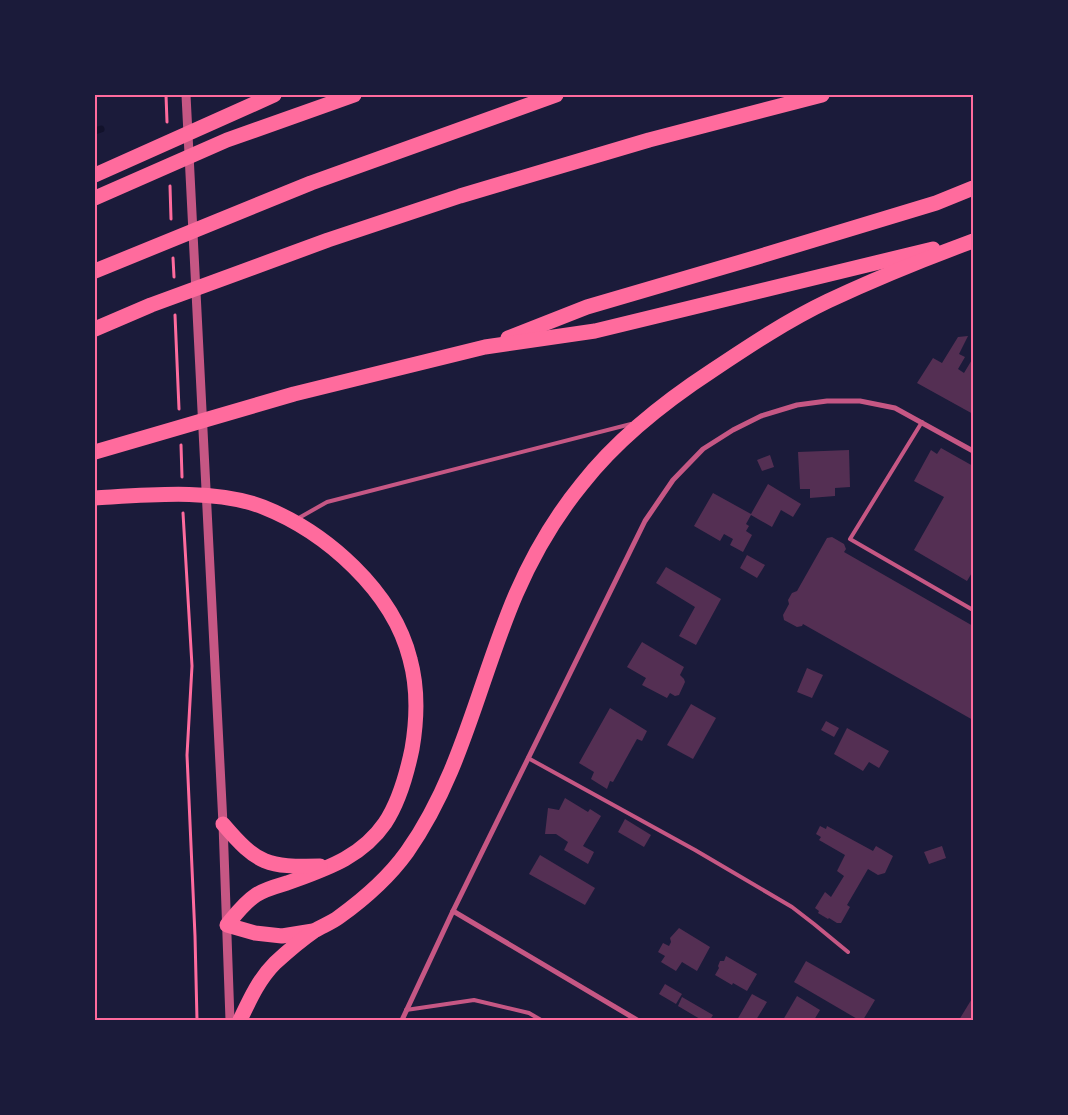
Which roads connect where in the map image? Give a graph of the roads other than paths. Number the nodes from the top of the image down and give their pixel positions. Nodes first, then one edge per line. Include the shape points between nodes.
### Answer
1 (186, 95) edge
2 (268, 95) edge
3 (274, 95) edge
4 (354, 95) edge
5 (556, 95) edge
6 (822, 95) edge
7 (236, 112) junction
8 (95, 174) edge
9 (973, 188) edge
10 (95, 198) edge
11 (973, 240) edge
12 (95, 271) edge
13 (95, 329) edge
14 (485, 347) junction
15 (642, 421) junction
16 (922, 422) junction
17 (973, 451) edge
18 (95, 452) edge
19 (95, 498) edge
20 (293, 521) junction
21 (973, 610) edge
22 (528, 758) junction
23 (223, 824) junction
24 (334, 866) junction
25 (453, 911) junction
26 (227, 925) junction
27 (315, 931) junction
28 (848, 952) dead end
29 (406, 1010) junction
30 (230, 1020) edge
31 (240, 1020) edge
32 (402, 1020) edge
33 (541, 1020) edge
34 (637, 1020) edge

1 - 23 street
2 - 7 highway
3 - 7 highway
4 - 10 highway via 227,140
5 - 12 highway via 311,183
6 - 13 highway via 649,140 460,196 318,244
7 - 8 highway
9 - 14 highway via 936,203 587,306
11 - 14 highway via 595,331
11 - 15 highway via 826,302 774,330
14 - 18 highway via 294,394
15 - 20 lane via 327,502
15 - 27 highway via 581,484 536,552 515,595 454,766 440,797 406,853 361,901
16 - 17 street
16 - 21 lane via 850,539
16 - 22 street via 895,408 860,400 827,401 797,405 761,416 704,449 673,480 646,521
19 - 20 highway via 142,495 235,499
20 - 24 highway via 330,545 381,599 399,628 410,659 416,698 415,732 409,765 390,814 370,841
22 - 25 street
22 - 28 lane via 792,907
23 - 24 highway via 255,857 272,864
23 - 26 street
24 - 26 highway via 258,894 243,905
25 - 29 street
25 - 34 street
26 - 27 highway via 282,936
26 - 30 street
27 - 31 highway via 274,964 259,982
29 - 32 street
29 - 33 lane via 474,1000 529,1013

